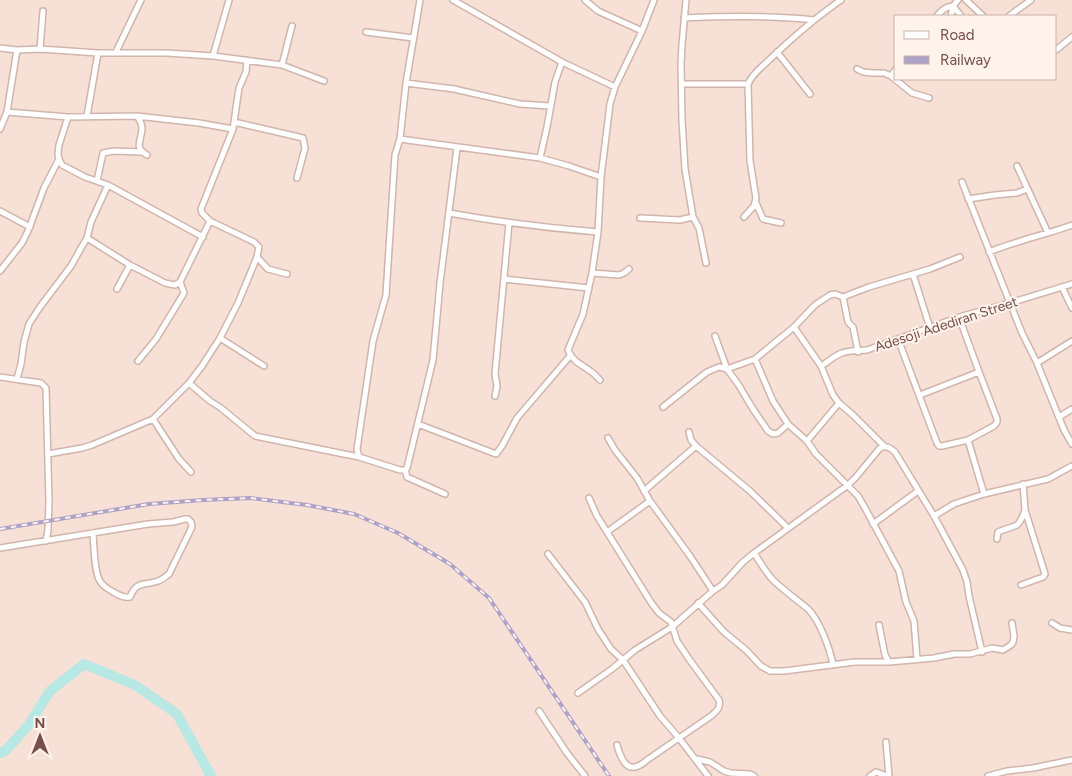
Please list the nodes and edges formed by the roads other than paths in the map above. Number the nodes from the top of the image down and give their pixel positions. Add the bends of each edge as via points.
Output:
1 (141, 0) edge
2 (229, 0) edge
3 (420, 0) edge
4 (453, 0) edge
5 (585, 0) edge
6 (654, 0) edge
7 (686, 0) edge
8 (841, 0) edge
9 (958, 0) edge
10 (966, 0) edge
11 (1031, 0) edge
12 (953, 6) junction
13 (43, 11) dead end
14 (938, 15) edge
15 (951, 15) edge
16 (960, 15) edge
17 (982, 15) edge
18 (1010, 15) edge
19 (684, 18) junction
20 (814, 20) junction
21 (292, 26) dead end
22 (642, 31) junction
23 (366, 32) dead end
24 (1072, 37) edge
25 (413, 38) junction
26 (0, 48) edge
27 (1057, 49) edge
28 (17, 50) junction
29 (40, 50) junction
30 (116, 52) junction
31 (777, 52) junction
32 (98, 53) junction
33 (213, 56) junction
34 (247, 60) junction
35 (562, 62) junction
36 (282, 65) junction
37 (857, 69) dead end
38 (894, 72) edge
39 (891, 76) junction
40 (894, 78) edge
41 (896, 80) edge
42 (324, 81) dead end
43 (406, 83) junction
44 (682, 84) junction
45 (748, 84) junction
46 (615, 87) junction
47 (810, 94) dead end
48 (929, 98) dead end
49 (550, 106) junction
50 (7, 112) junction
51 (87, 116) junction
52 (137, 116) junction
53 (68, 117) junction
54 (234, 122) junction
55 (0, 129) edge
56 (233, 129) junction
57 (400, 139) junction
58 (457, 148) junction
59 (540, 158) junction
60 (59, 159) junction
61 (1017, 166) dead end
62 (601, 177) junction
63 (297, 178) dead end
64 (98, 181) junction
65 (962, 182) dead end
66 (108, 185) junction
67 (1027, 189) junction
68 (968, 199) junction
69 (756, 202) junction
70 (0, 211) edge
71 (449, 213) junction
72 (693, 216) junction
73 (744, 217) dead end
74 (640, 218) dead end
75 (210, 221) junction
76 (509, 223) junction
77 (781, 223) dead end
78 (1072, 225) edge
79 (30, 226) junction
80 (598, 232) junction
81 (1048, 234) junction
82 (203, 237) junction
83 (87, 238) junction
84 (989, 252) junction
85 (257, 257) junction
86 (960, 257) dead end
87 (706, 263) dead end
88 (130, 264) junction
89 (629, 269) dead end
90 (0, 272) edge
91 (592, 273) junction
92 (287, 274) dead end
93 (913, 274) junction
94 (504, 279) junction
95 (180, 282) junction
96 (1072, 284) edge
97 (1062, 286) junction
98 (590, 288) junction
99 (117, 289) dead end
100 (843, 297) junction
101 (1010, 303) junction
102 (1072, 308) edge
103 (959, 318) junction
104 (794, 327) junction
105 (930, 328) junction
106 (715, 336) dead end
107 (220, 338) junction
108 (898, 339) junction
109 (1072, 341) edge
110 (858, 352) junction
111 (570, 356) junction
112 (754, 359) junction
113 (138, 361) dead end
114 (1037, 363) junction
115 (264, 366) dead end
116 (821, 366) junction
117 (727, 369) junction
118 (979, 372) junction
119 (0, 377) edge
120 (17, 380) junction
121 (600, 380) dead end
122 (189, 383) junction
123 (920, 395) junction
124 (495, 396) dead end
125 (839, 403) junction
126 (663, 407) dead end
127 (1072, 409) edge
128 (1059, 417) junction
129 (153, 419) junction
130 (418, 424) junction
131 (788, 424) junction
132 (689, 432) dead end
133 (608, 438) dead end
134 (968, 440) junction
135 (807, 441) junction
136 (1072, 444) edge
137 (696, 446) junction
138 (884, 446) junction
139 (48, 454) junction
140 (359, 457) junction
141 (1072, 466) edge
142 (405, 470) junction
143 (190, 472) dead end
144 (1023, 484) junction
145 (848, 486) junction
146 (644, 491) junction
147 (918, 491) junction
148 (444, 494) dead end
149 (984, 494) junction
150 (589, 498) dead end
151 (650, 501) junction
152 (1025, 510) junction
153 (934, 516) junction
154 (873, 524) junction
155 (788, 528) junction
156 (607, 532) junction
157 (93, 534) junction
158 (997, 539) dead end
159 (46, 541) junction
160 (0, 548) edge
161 (548, 554) dead end
162 (754, 554) junction
163 (1021, 585) dead end
164 (713, 591) junction
165 (698, 603) junction
166 (1012, 623) dead end
167 (1052, 623) dead end
168 (879, 624) dead end
169 (672, 627) junction
170 (1072, 630) edge
171 (982, 652) junction
172 (917, 659) junction
173 (623, 660) junction
174 (889, 662) junction
175 (833, 665) junction
176 (578, 693) dead end
177 (539, 711) dead end
178 (680, 738) junction
179 (886, 742) dead end
180 (617, 745) dead end
181 (696, 759) junction
182 (1072, 760) edge
183 (585, 776) edge
184 (708, 776) edge
185 (754, 776) edge
186 (870, 776) edge
187 (888, 776) edge
188 (988, 776) edge

1 - 30 street
2 - 33 street
3 - 25 street
4 - 35 street
5 - 22 street via 598,11
6 - 22 street
7 - 19 street
8 - 20 street
9 - 12 street
10 - 17 street
11 - 18 street
12 - 14 street
12 - 15 street
12 - 16 street
13 - 29 street
19 - 20 street via 782,17
19 - 44 street
20 - 31 street
21 - 36 street
22 - 46 street
23 - 25 street
24 - 27 street
25 - 43 street
26 - 28 street
28 - 29 street
28 - 50 street
29 - 32 street
30 - 32 street
30 - 33 street
31 - 45 street via 750,78
31 - 47 street
32 - 51 street
33 - 34 street
34 - 36 street
34 - 54 street
35 - 46 street
35 - 49 street
36 - 42 street
37 - 39 street
38 - 39 street
39 - 40 street
41 - 48 street via 912,93
43 - 49 street via 454,88 520,104
43 - 57 street
44 - 45 street
44 - 72 street via 685,169
45 - 69 street via 750,161
46 - 62 street
49 - 59 street
50 - 53 street
50 - 55 street
51 - 52 street
51 - 53 street
52 - 56 street
52 - 64 street via 142,128 140,149 145,154 114,150 103,153
53 - 60 street via 59,145
54 - 56 street
54 - 63 street via 303,138 305,148
56 - 75 street via 201,208
57 - 58 street
57 - 140 street via 395,155 386,295 373,341 357,449
58 - 59 street
58 - 71 street
59 - 62 street
60 - 64 street via 62,165
60 - 79 street
61 - 67 street
62 - 80 street
64 - 66 street
65 - 68 street
66 - 82 street
66 - 83 street
67 - 68 street
67 - 81 street
68 - 84 street
69 - 73 street
69 - 77 street via 763,219
70 - 79 street
71 - 76 street
71 - 130 street via 433,360
72 - 74 street via 680,220
72 - 87 street via 699,228
75 - 82 street
75 - 85 street via 258,245
76 - 80 street
76 - 94 street
78 - 81 street
79 - 90 street via 22,243
80 - 91 street
81 - 84 street
82 - 95 street
83 - 88 street
83 - 120 street via 29,324
84 - 101 street
85 - 92 street via 268,269
85 - 107 street
86 - 93 street
88 - 95 street via 165,283 175,285
88 - 99 street
89 - 91 street via 620,275
91 - 98 street
93 - 100 street
93 - 105 street
94 - 98 street
94 - 124 street
95 - 113 street via 184,293 156,339
96 - 97 street, Adesoji Adediran Street
97 - 101 street, Adesoji Adediran Street
97 - 102 street
98 - 111 street via 568,350
100 - 104 street via 830,295 814,305
100 - 110 street
101 - 103 street, Adesoji Adediran Street
101 - 114 street
103 - 105 street, Adesoji Adediran Street
103 - 118 street
104 - 112 street
104 - 116 street
105 - 108 street, Adesoji Adediran Street
106 - 117 street
107 - 115 street
107 - 122 street
108 - 110 street, Adesoji Adediran Street
108 - 123 street
109 - 114 street
110 - 116 street, Adesoji Adediran Street via 842,353
111 - 121 street
111 - 130 street via 517,418 496,454
112 - 117 street
112 - 131 street via 773,401
114 - 128 street
116 - 125 street
117 - 126 street via 719,367 707,372
117 - 131 street via 768,431 773,434
118 - 123 street
118 - 134 street via 997,422
119 - 120 street
120 - 139 street via 41,383 46,388
122 - 129 street
122 - 140 street via 255,436
123 - 134 street via 939,446
125 - 135 street
125 - 138 street
127 - 128 street
128 - 136 street
129 - 139 street via 92,445
129 - 143 street
130 - 142 street
131 - 135 street
132 - 137 street
133 - 146 street
134 - 149 street
135 - 145 street
137 - 146 street
137 - 155 street
138 - 145 street
138 - 147 street via 895,452
139 - 159 street
140 - 142 street
141 - 144 street via 1048,479
142 - 148 street via 407,476
144 - 149 street
144 - 152 street
145 - 154 street via 858,496
145 - 155 street
146 - 151 street
147 - 153 street
147 - 154 street
149 - 153 street via 954,504
150 - 156 street
151 - 156 street
151 - 164 street
152 - 158 street via 1018,525 998,532
152 - 163 street via 1045,574
153 - 171 street via 968,582 968,596
154 - 172 street via 899,571 914,620
155 - 162 street
156 - 169 street via 655,608 671,622
157 - 157 street via 185,519 191,522 192,527 168,574 162,580 138,585 127,598 111,591 98,578
157 - 159 street
159 - 160 street
161 - 173 street via 585,602 611,649
162 - 164 street
162 - 175 street via 771,578 809,610 826,639
164 - 165 street
165 - 169 street
165 - 175 street via 724,632 770,671
166 - 171 street via 1014,642 1011,645 1003,650 992,648
167 - 170 street
168 - 174 street
169 - 173 street
169 - 178 street via 688,659 720,704 711,716
171 - 172 street
172 - 174 street
173 - 176 street
173 - 178 street via 660,716
174 - 175 street
177 - 183 street
178 - 180 street via 638,768 631,769 620,757
178 - 181 street
179 - 187 street
181 - 184 street
181 - 185 street via 710,762 724,771
182 - 188 street
186 - 187 street via 876,772

